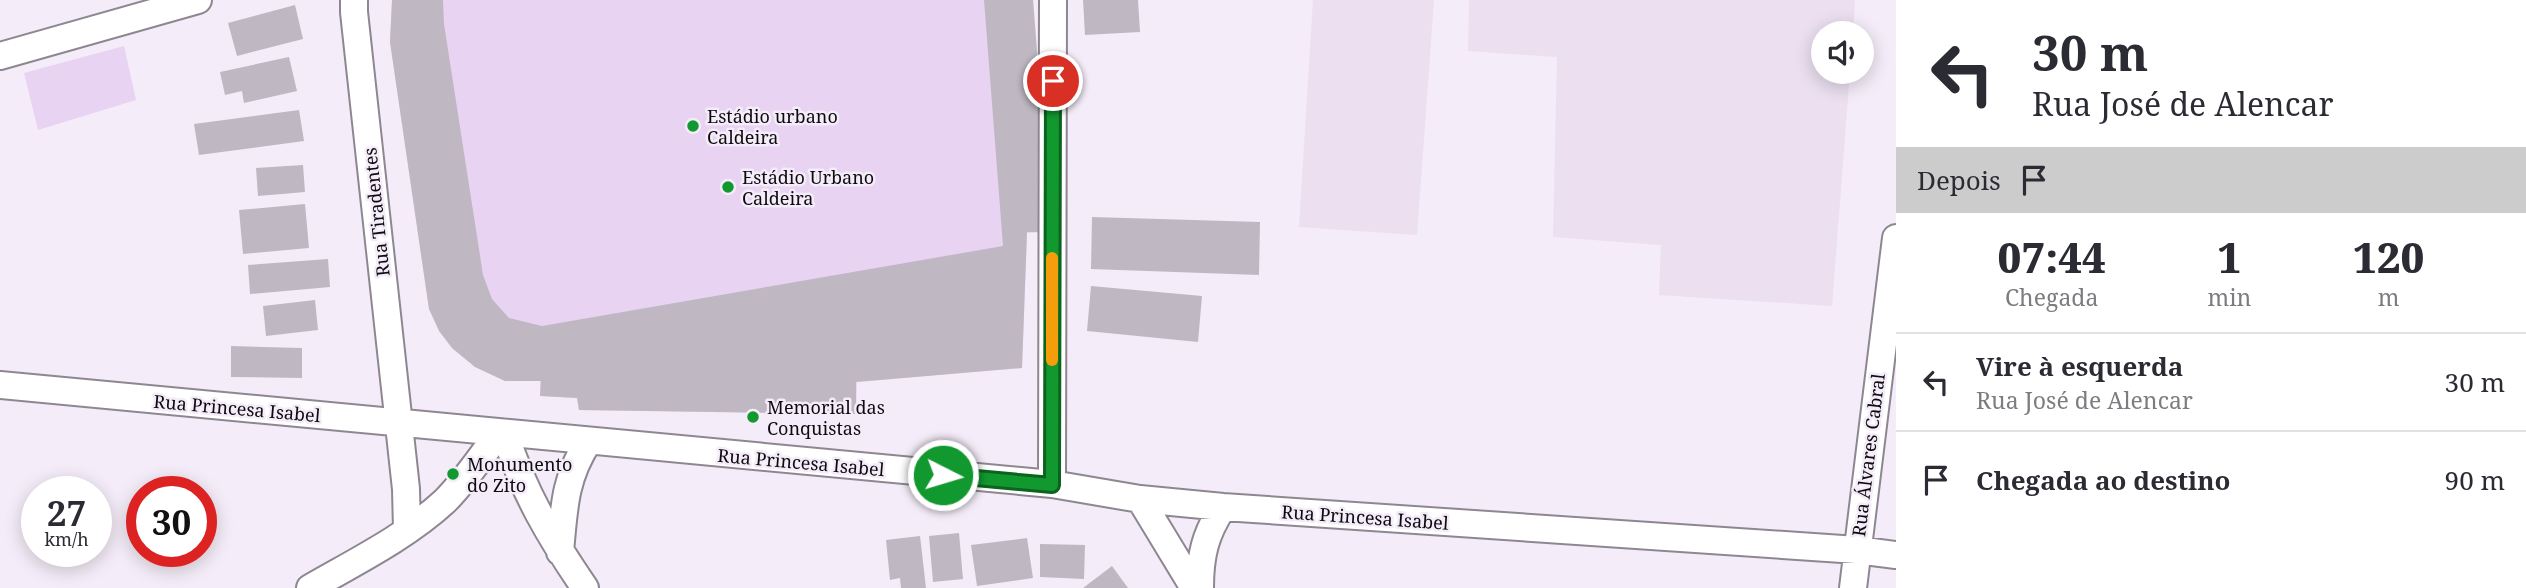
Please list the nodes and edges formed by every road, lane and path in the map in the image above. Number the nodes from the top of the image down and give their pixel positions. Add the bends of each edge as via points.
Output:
1 (198, 0) edge
2 (354, 0) edge
3 (1053, 0) edge
4 (0, 56) edge
5 (1896, 239) edge
6 (1893, 274) edge
7 (0, 385) edge
8 (399, 423) junction
9 (501, 434) junction
10 (588, 442) junction
11 (1052, 485) junction
12 (1140, 499) junction
13 (1223, 507) junction
14 (407, 530) junction
15 (1857, 550) junction
16 (561, 552) junction
17 (1896, 555) edge
18 (310, 588) edge
19 (585, 588) edge
20 (1194, 588) edge
21 (1200, 588) edge
22 (1853, 588) edge

1 - 4 street
2 - 8 street, Rua Tiradentes
3 - 11 street
5 - 6 street, Rua Álvares Cabral
6 - 15 street, Rua Álvares Cabral
7 - 8 street, Rua Princesa Isabel
8 - 9 street, Rua Princesa Isabel
8 - 14 street, Rua Tiradentes
9 - 10 street, Rua Princesa Isabel
9 - 14 street via 443,502
9 - 16 street
10 - 11 street, Rua Princesa Isabel
10 - 16 street via 570,475
11 - 12 street, Rua Princesa Isabel
12 - 13 street, Rua Princesa Isabel
12 - 20 street
13 - 15 street, Rua Princesa Isabel
13 - 21 street via 1203,546
14 - 18 street
15 - 17 street, Rua Princesa Isabel
15 - 22 street, Rua Álvares Cabral
16 - 19 street

